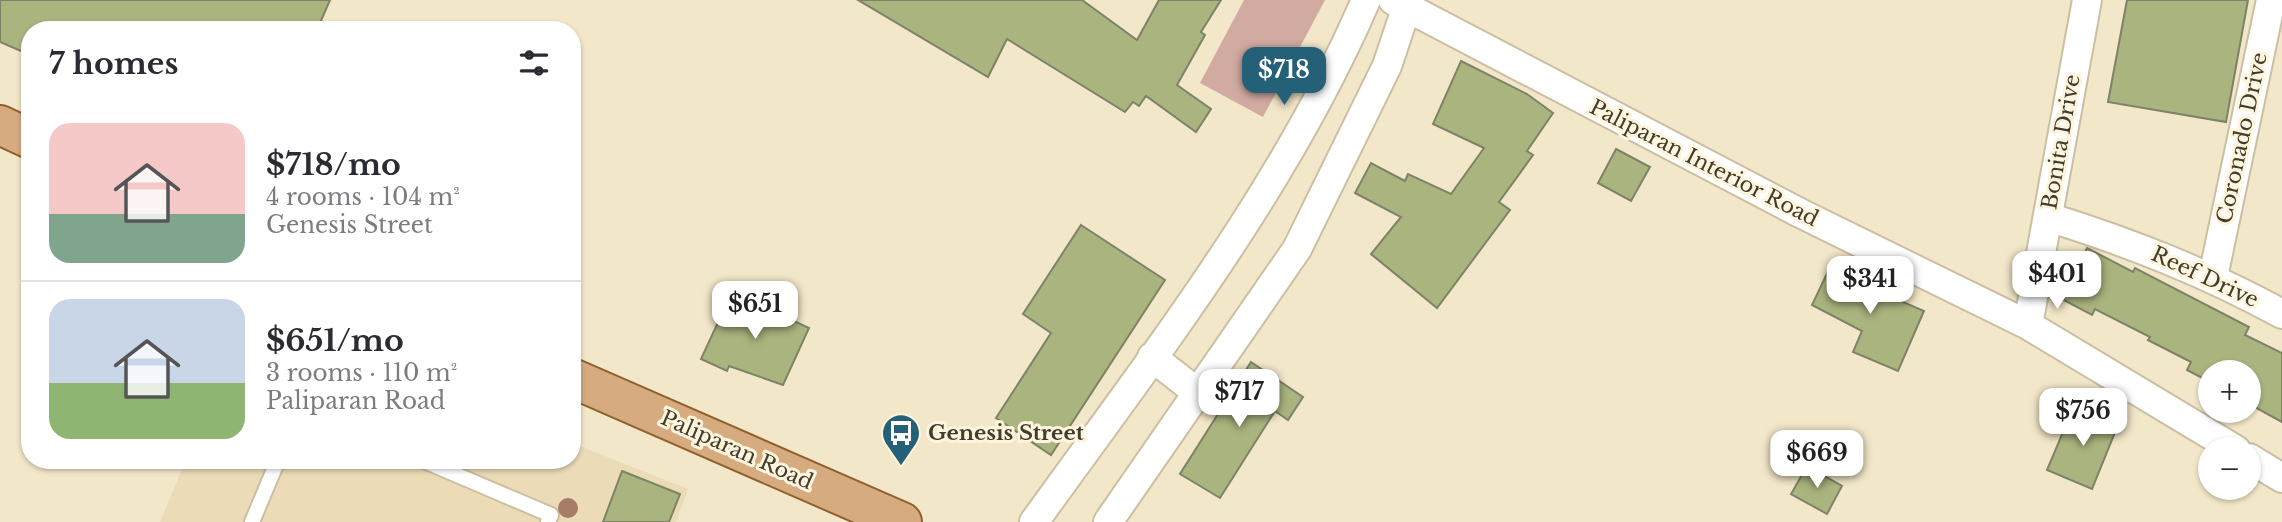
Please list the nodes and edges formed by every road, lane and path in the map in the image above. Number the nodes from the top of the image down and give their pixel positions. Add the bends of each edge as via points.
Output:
1 (1366, 0) edge
2 (2087, 0) edge
3 (2271, 0) edge
4 (1402, 3) edge
5 (0, 125) edge
6 (21, 135) edge
7 (2048, 217) junction
8 (2213, 276) junction
9 (2282, 314) edge
10 (2028, 324) junction
11 (1152, 356) junction
12 (581, 382) edge
13 (1198, 393) junction
14 (2215, 437) edge
15 (2261, 465) edge
16 (274, 469) edge
17 (443, 469) edge
18 (2282, 478) edge
19 (253, 522) edge
20 (548, 522) edge
21 (902, 522) edge
22 (1034, 522) edge
23 (1108, 522) edge

1 - 11 street via 1347,44 1241,233
2 - 7 street, Bonita Drive
3 - 8 street, Coronado Drive
4 - 10 street, Paliparan Interior Road via 1800,213
4 - 13 street via 1388,66 1297,249
5 - 6 main road
7 - 8 street, Reef Drive via 2121,239
7 - 10 street, Bonita Drive
8 - 9 street, Reef Drive
10 - 14 street, Paliparan Interior Road
11 - 13 street
11 - 22 street
12 - 21 main road, Paliparan Road
13 - 23 street
15 - 18 street
16 - 19 lane
17 - 20 lane via 551,515

